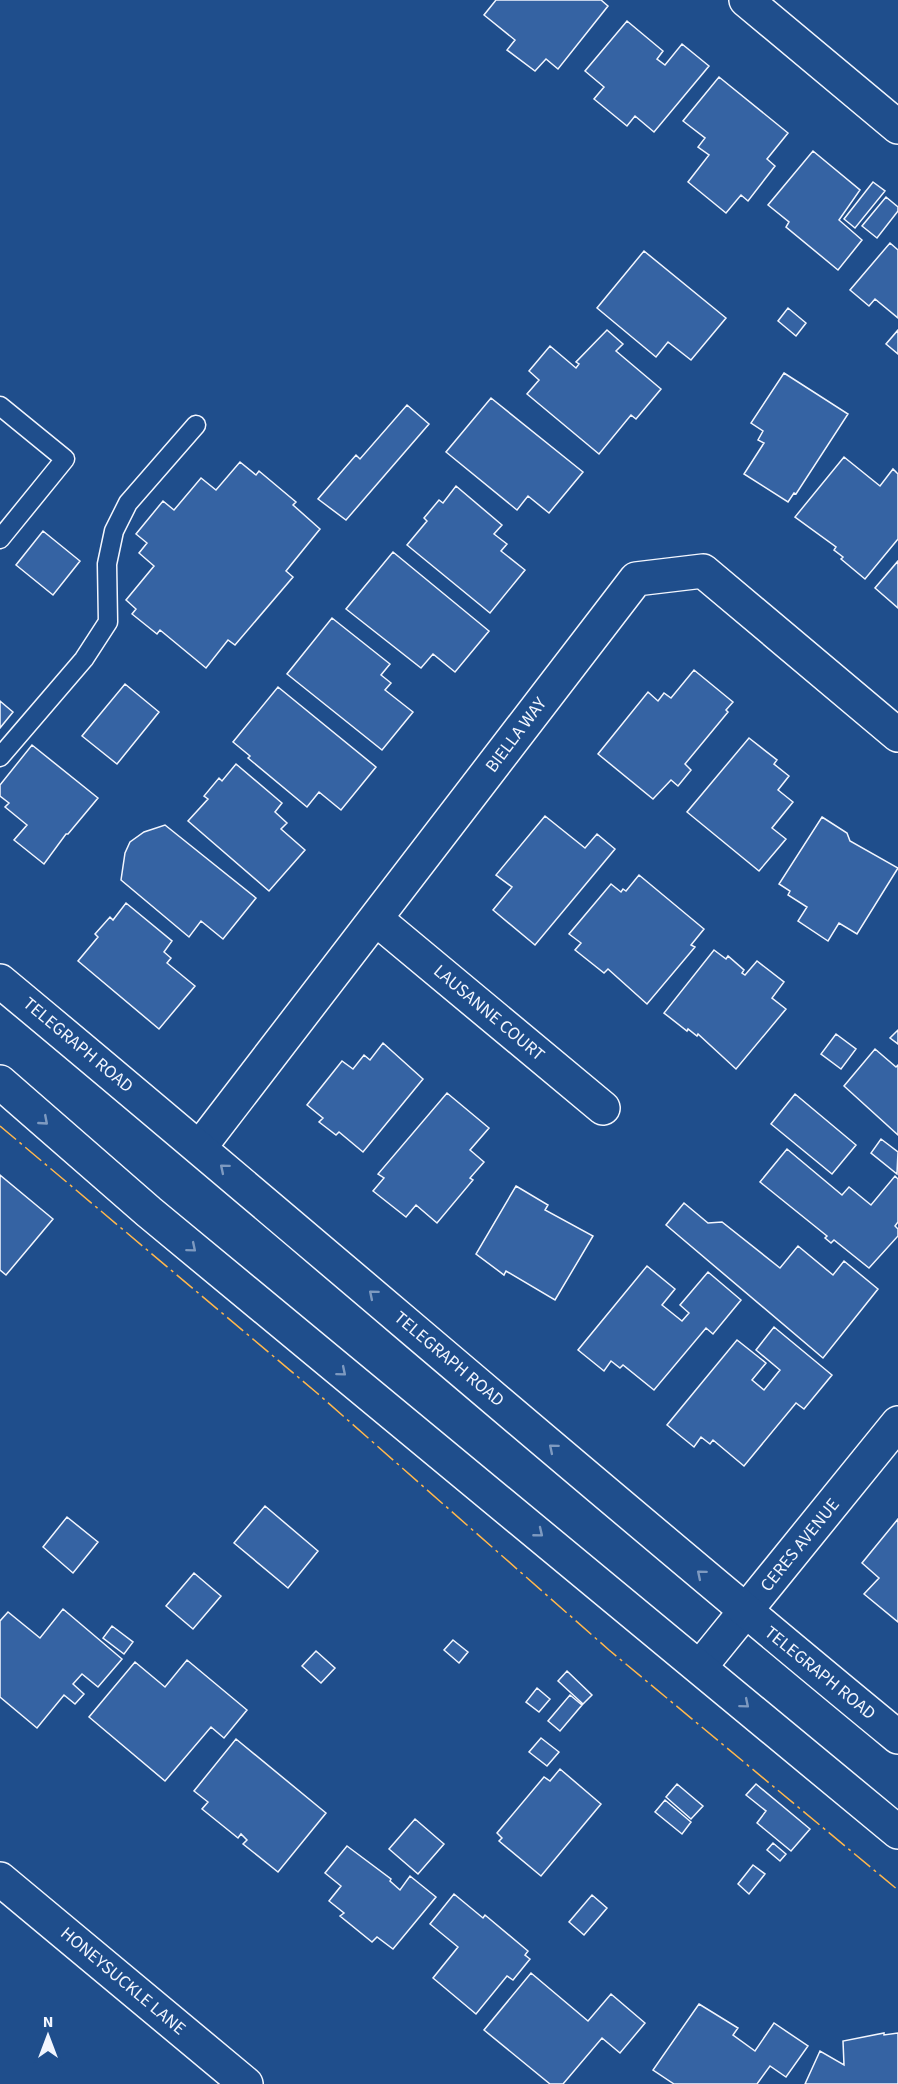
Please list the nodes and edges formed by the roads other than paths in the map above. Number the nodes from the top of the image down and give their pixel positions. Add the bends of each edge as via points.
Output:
1 (746, 0) edge
2 (898, 127) edge
3 (0, 405) edge
4 (196, 424) dead end
5 (0, 539) edge
6 (898, 735) edge
7 (0, 757) edge
8 (376, 919) junction
9 (0, 981) edge
10 (0, 1082) edge
11 (603, 1108) dead end
12 (200, 1147) junction
13 (898, 1423) edge
14 (746, 1612) junction
15 (700, 1667) junction
16 (898, 1737) edge
17 (898, 1832) edge
18 (0, 1879) edge
19 (246, 2084) edge

1 - 2 main road
3 - 5 lane via 65,459
4 - 7 lane via 128,503 114,531 108,564 108,622 84,659
6 - 8 main road, BIELLA WAY via 703,571 636,579
8 - 11 main road, LAUSANNE COURT
8 - 12 main road, BIELLA WAY
9 - 12 main road, TELEGRAPH ROAD
10 -> 15 main road via 149,1212
14 -> 12 main road, TELEGRAPH ROAD
13 - 14 main road, CERES AVENUE
14 - 15 main road, CERES AVENUE
14 - 16 main road, TELEGRAPH ROAD
15 -> 17 main road
18 - 19 main road, HONEYSUCKLE LANE

